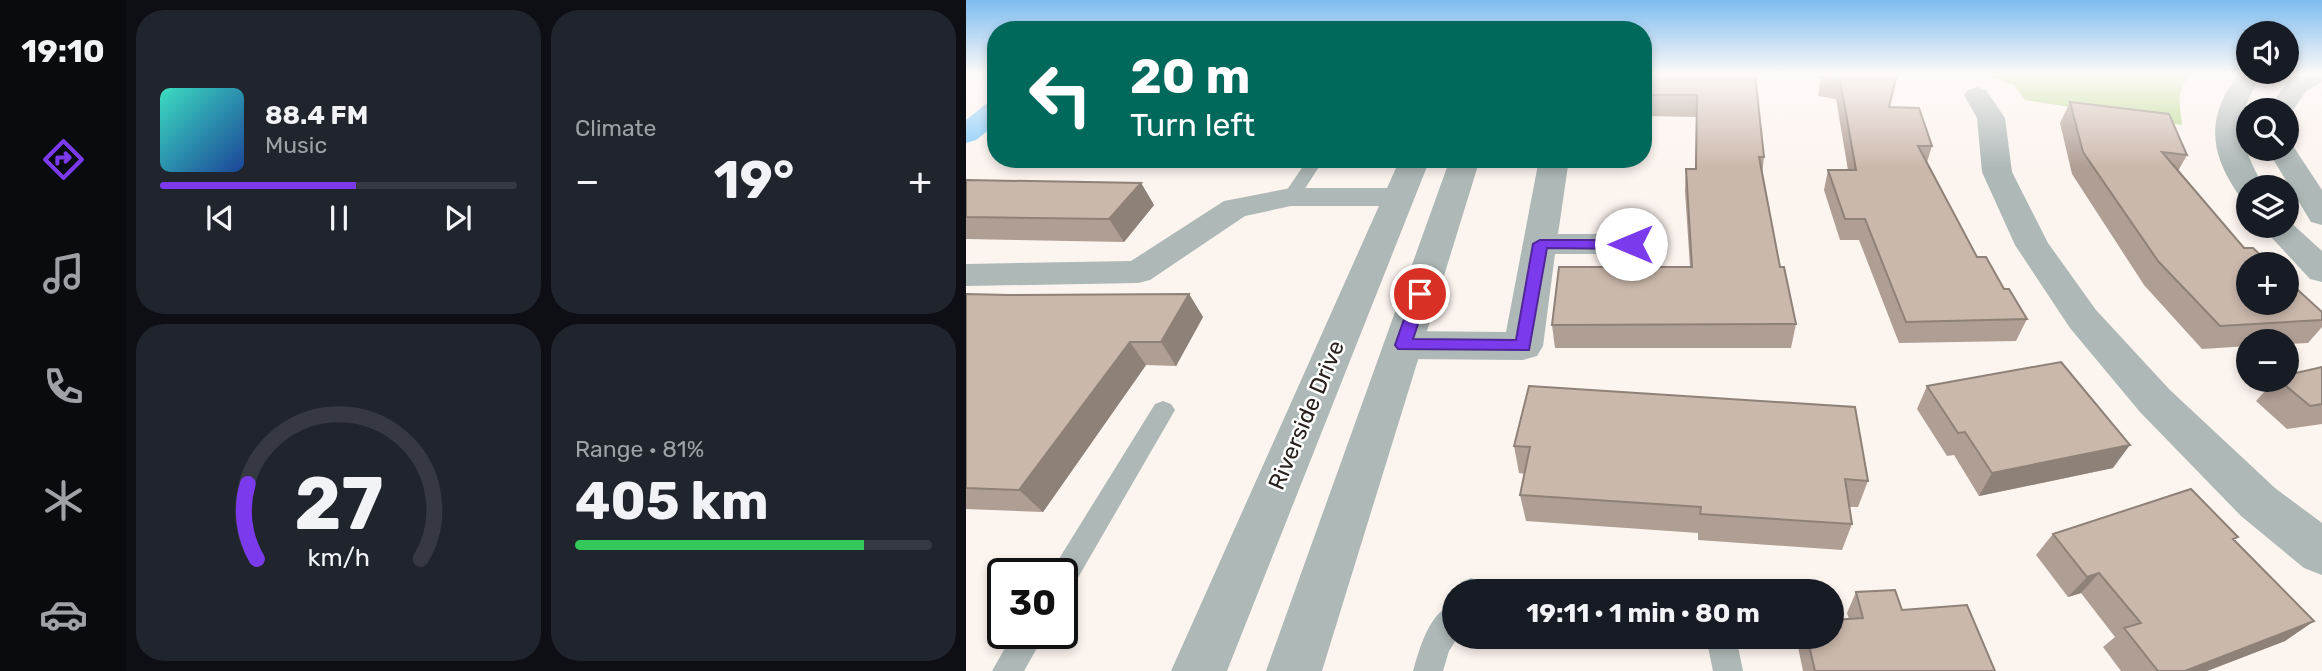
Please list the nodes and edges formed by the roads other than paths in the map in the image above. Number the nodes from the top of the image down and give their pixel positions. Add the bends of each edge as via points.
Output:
1 (1984, 105) edge
2 (2236, 124) edge
3 (2288, 161) edge
4 (1310, 168) edge
5 (1462, 168) edge
6 (1553, 168) edge
7 (2242, 175) edge
8 (1407, 178) edge
9 (1291, 197) junction
10 (2322, 215) edge
11 (2289, 238) edge
12 (1540, 244) junction
13 (1631, 244) dead end
14 (2322, 271) edge
15 (966, 275) edge
16 (1403, 345) junction
17 (1163, 410) dead end
18 (2322, 552) edge
19 (1075, 558) edge
20 (1442, 635) edge
21 (1021, 649) edge
22 (1723, 649) edge
23 (1007, 671) edge
24 (1199, 671) edge
25 (1294, 671) edge
26 (1428, 671) edge
27 (1728, 671) edge

1 - 18 street via 1991,117 1997,172 2032,245 2083,319 2155,401 2258,502
2 - 7 street via 2231,155
3 - 10 street
4 - 9 lane
5 - 16 street
6 - 12 street
8 - 9 street
8 - 24 street, Riverside Drive
9 - 15 street via 1235,208 1138,272
11 - 14 street
12 - 13 street
12 - 16 street via 1523,346
16 - 25 street
17 - 19 lane
20 - 26 lane
21 - 23 lane
22 - 27 lane

